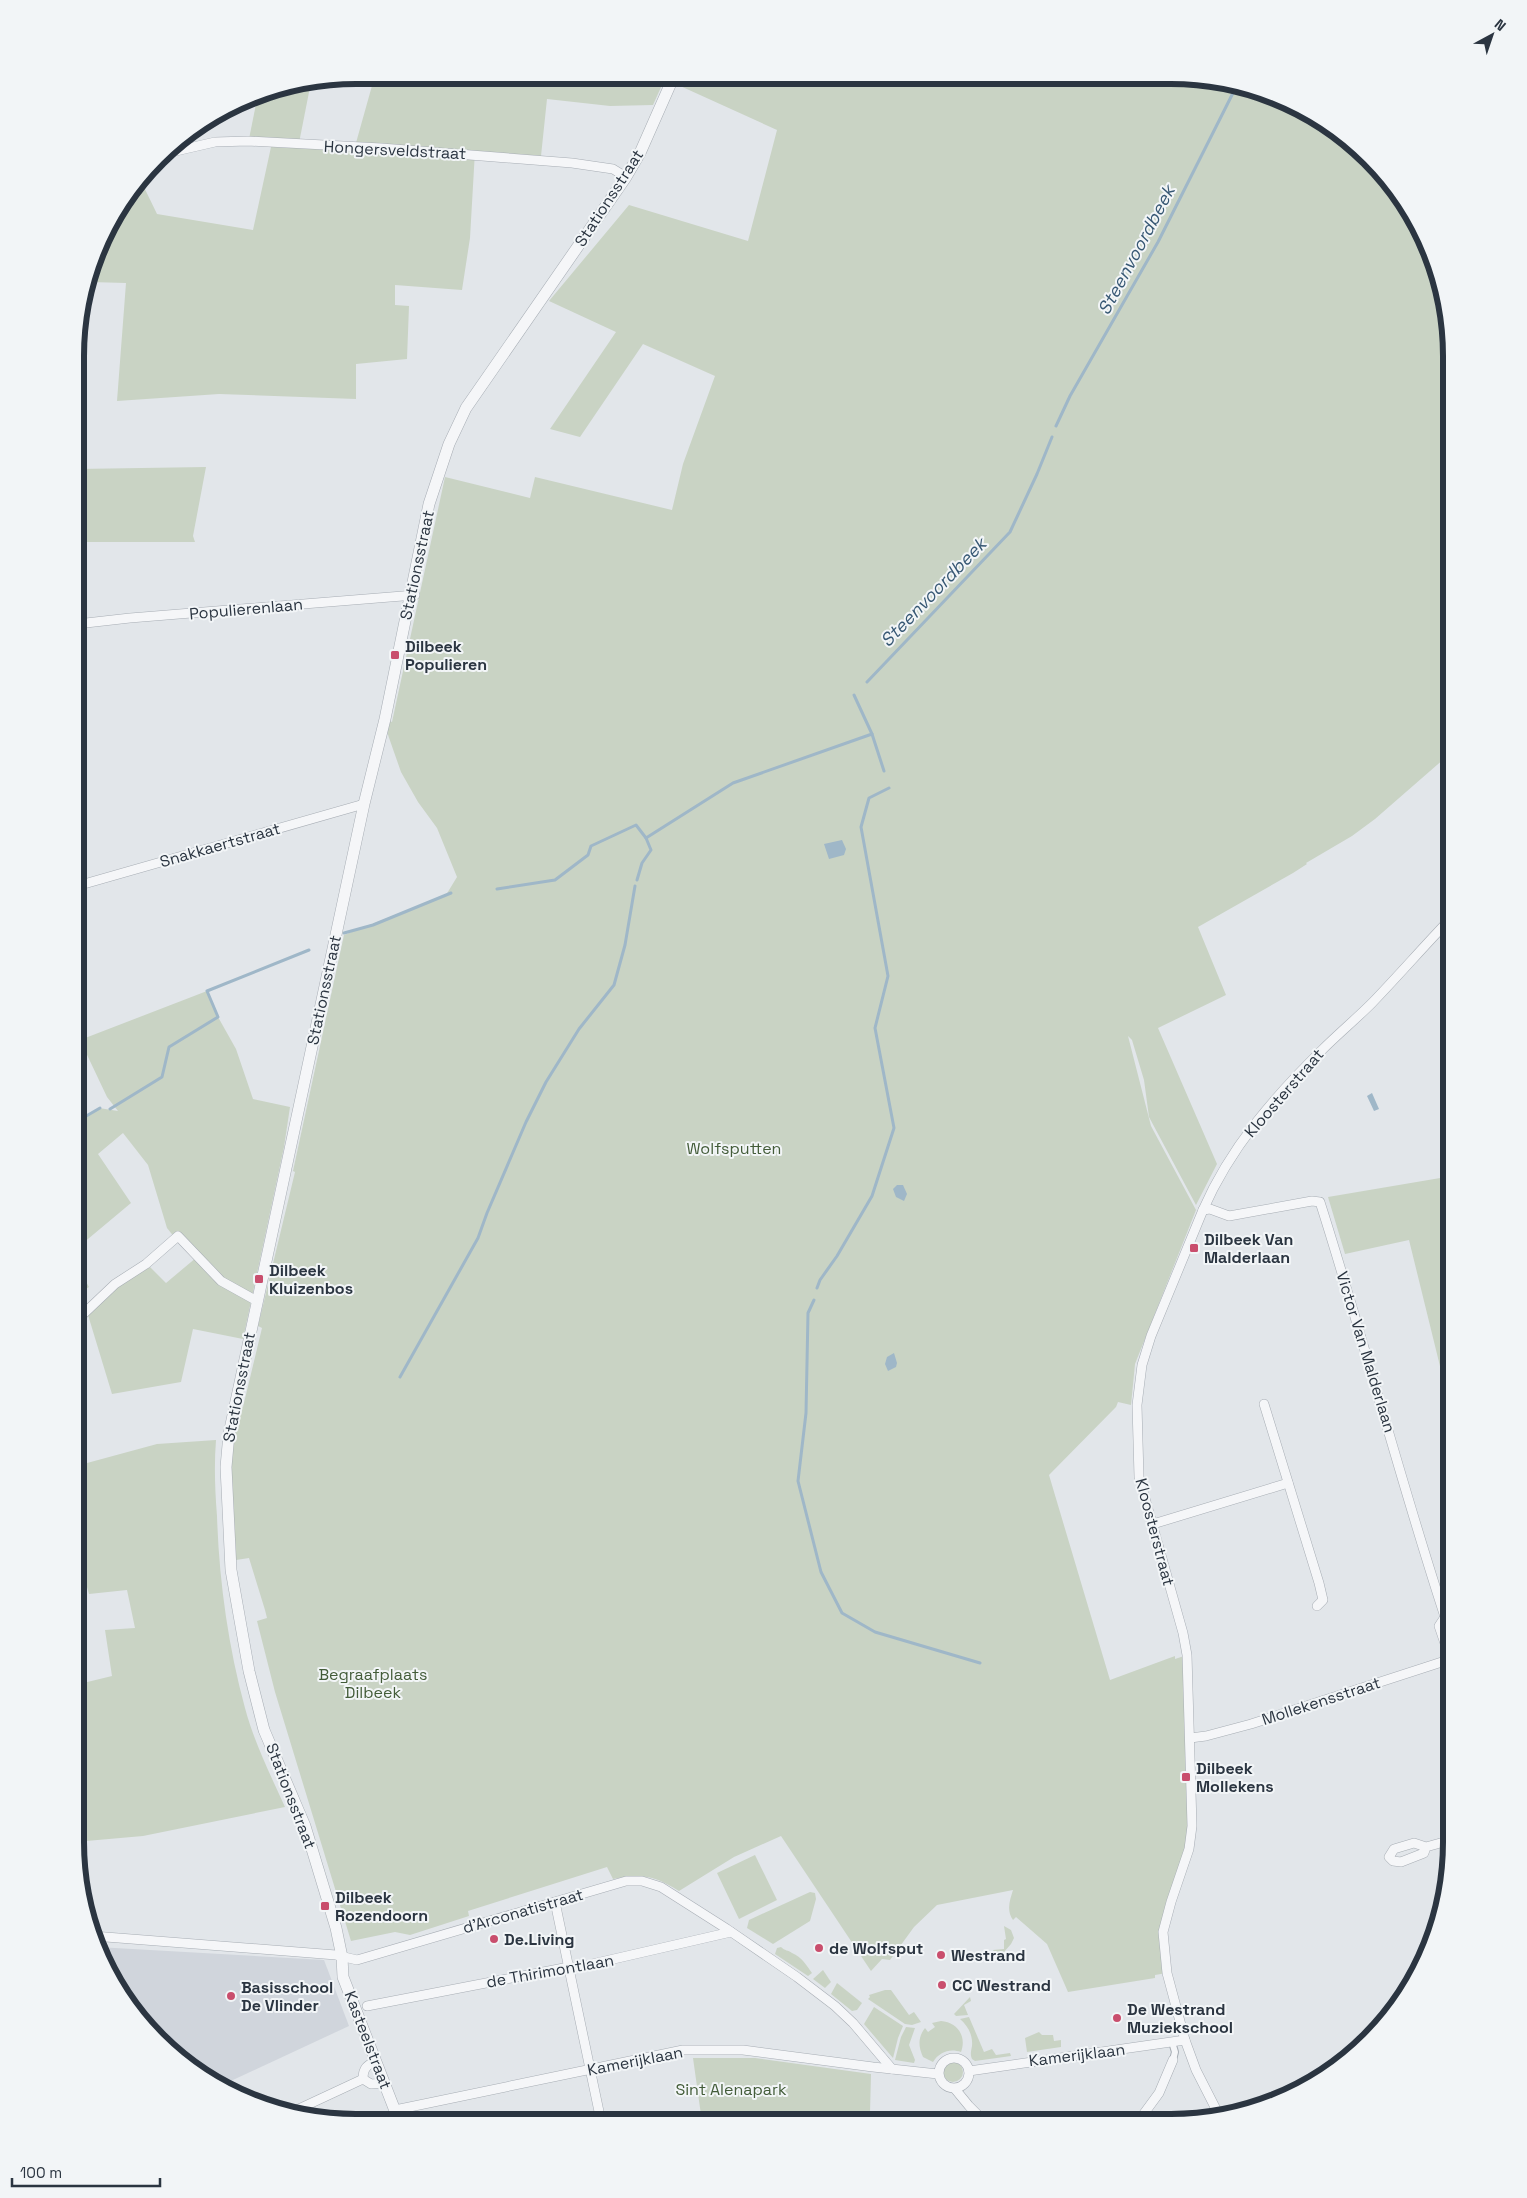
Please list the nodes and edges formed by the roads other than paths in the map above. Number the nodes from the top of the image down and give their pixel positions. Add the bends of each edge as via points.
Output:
1 (670, 84) edge
2 (176, 151) edge
3 (626, 177) junction
4 (413, 595) junction
5 (84, 623) edge
6 (364, 804) junction
7 (84, 884) edge
8 (1443, 927) edge
9 (1203, 1210) junction
10 (257, 1301) junction
11 (84, 1313) edge
12 (1264, 1404) dead end
13 (1288, 1483) junction
14 (1153, 1524) junction
15 (1443, 1605) edge
16 (1317, 1606) dead end
17 (1443, 1623) edge
18 (1443, 1637) edge
19 (1443, 1663) edge
20 (1190, 1738) junction
21 (1443, 1842) edge
22 (1426, 1847) dead end
23 (555, 1902) junction
24 (732, 1932) junction
25 (100, 1937) edge
26 (342, 1957) junction
27 (569, 1967) junction
28 (367, 2006) dead end
29 (1185, 2040) junction
30 (1172, 2042) junction
31 (1173, 2060) joint
32 (376, 2061) junction
33 (892, 2069) junction
34 (590, 2070) junction
35 (969, 2070) junction
36 (938, 2074) junction
37 (363, 2079) junction
38 (385, 2083) junction
39 (955, 2088) junction
40 (300, 2108) edge
41 (1217, 2110) edge
42 (397, 2114) edge
43 (401, 2114) edge
44 (599, 2114) edge
45 (976, 2114) edge
46 (1144, 2114) edge

1 - 3 street, Stationsstraat
2 - 3 street, Hongersveldstraat via 215,142 248,141 381,148 563,162 608,168
3 - 4 street, Stationsstraat via 466,408 441,464 429,504
4 - 5 street, Populierenlaan
4 - 6 street, Stationsstraat
6 - 7 street, Snakkaertstraat
6 - 10 street, Stationsstraat
8 - 9 street, Kloosterstraat via 1274,1099 1236,1148
9 - 14 street, Kloosterstraat via 1151,1336 1142,1366 1137,1405 1138,1469
9 - 15 street, Victor Van Malderlaan via 1230,1216 1320,1202 1420,1539
10 - 11 street via 221,1281 178,1236 146,1264 115,1284
10 - 26 street, Stationsstraat via 227,1452 231,1570 256,1704 305,1826
12 - 13 street
13 - 14 street
13 - 16 street via 1320,1583 1323,1600
14 - 20 street, Kloosterstraat via 1187,1655
17 - 18 street, Victor Van Malderlaan via 1439,1626
19 - 20 street, Mollekensstraat via 1251,1724
20 - 29 street, Kloosterstraat via 1192,1826 1189,1850 1163,1932 1166,1973
21 - 22 street
23 - 24 street, d'Arconatistraat via 626,1881 642,1881 668,1892
23 - 26 street, d'Arconatistraat via 357,1960
23 - 27 street
24 - 27 street, de Thirimontlaan
24 - 33 street, d'Arconatistraat via 835,2006
25 - 26 street, d'Arconatistraat
26 - 32 street, Kasteelstraat via 343,1977
27 - 28 street, de Thirimontlaan
27 - 34 street
29 - 30 street, Kamerijklaan
29 - 41 street, Kloosterstraat
30 - 31 street
30 - 35 street, Kamerijklaan
31 - 46 street via 1160,2093
32 - 37 street via 367,2065
32 - 38 street, Kasteelstraat
33 - 34 street, Kamerijklaan via 743,2050 684,2050
33 - 36 street, Kamerijklaan
34 - 43 street, Kamerijklaan
34 - 44 street
35 - 36 street via 964,2062 954,2057 944,2062
35 - 39 street via 966,2082
36 - 39 street via 943,2085
37 - 38 street via 370,2084
37 - 40 street
38 - 42 street, Kasteelstraat
39 - 45 street

